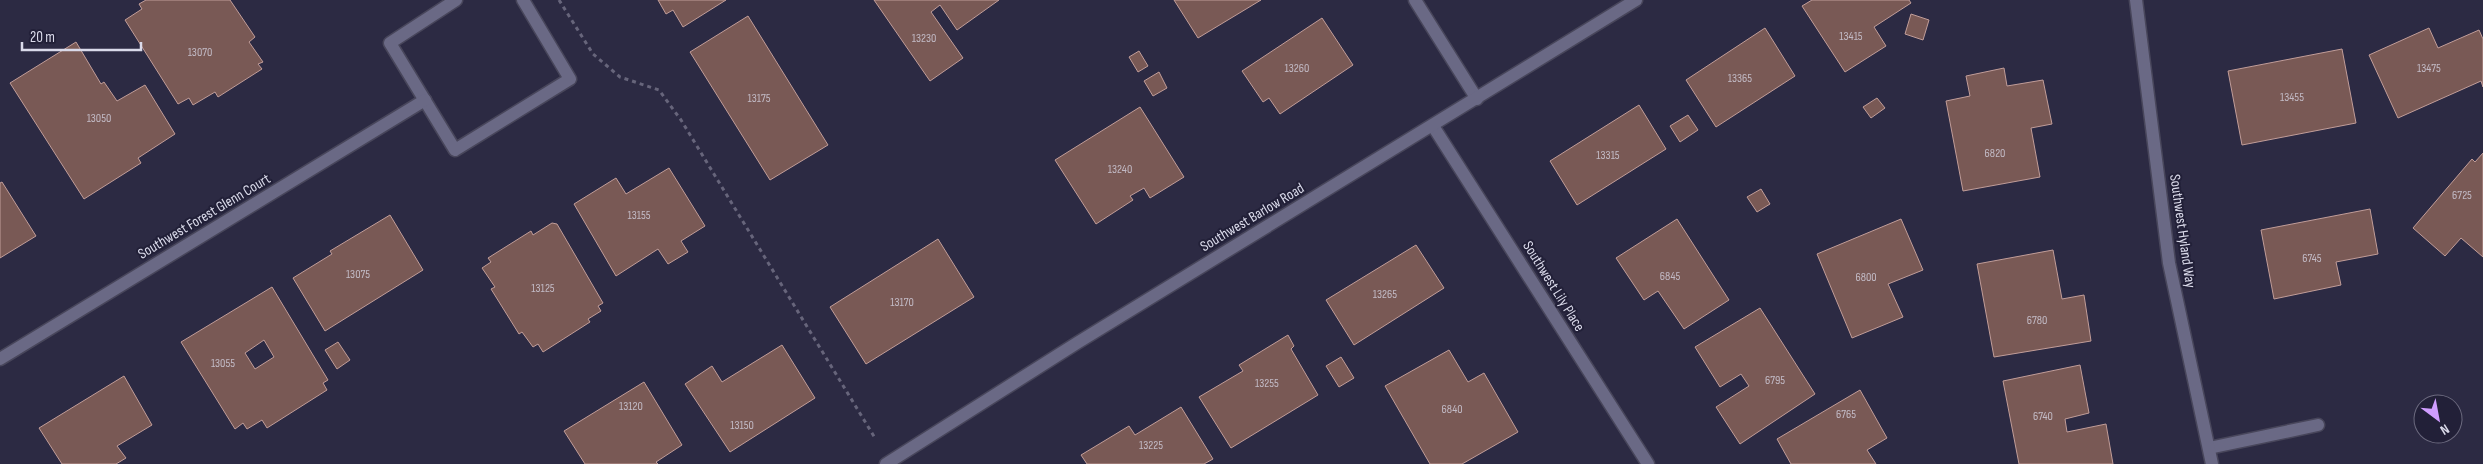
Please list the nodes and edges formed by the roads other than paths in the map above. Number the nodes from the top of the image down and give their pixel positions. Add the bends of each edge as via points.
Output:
1 (456, 0) edge
2 (522, 0) edge
3 (1415, 0) edge
4 (1636, 0) edge
5 (2136, 0) edge
6 (1477, 99) junction
7 (425, 100) junction
8 (1433, 126) junction
9 (0, 359) edge
10 (2318, 425) dead end
11 (2209, 448) junction
12 (888, 463) edge
13 (1648, 464) edge
14 (2212, 464) edge

1 - 7 street via 390,43
2 - 7 street via 570,79 455,150
3 - 6 street
4 - 6 street, Southwest Barlow Road
5 - 11 street, Southwest Hyland Way via 2169,263
6 - 8 street, Southwest Barlow Road
7 - 9 street, Southwest Forest Glenn Court
8 - 12 street, Southwest Barlow Road via 1077,343
8 - 13 street, Southwest Lily Place
10 - 11 street
11 - 14 street, Southwest Hyland Way

